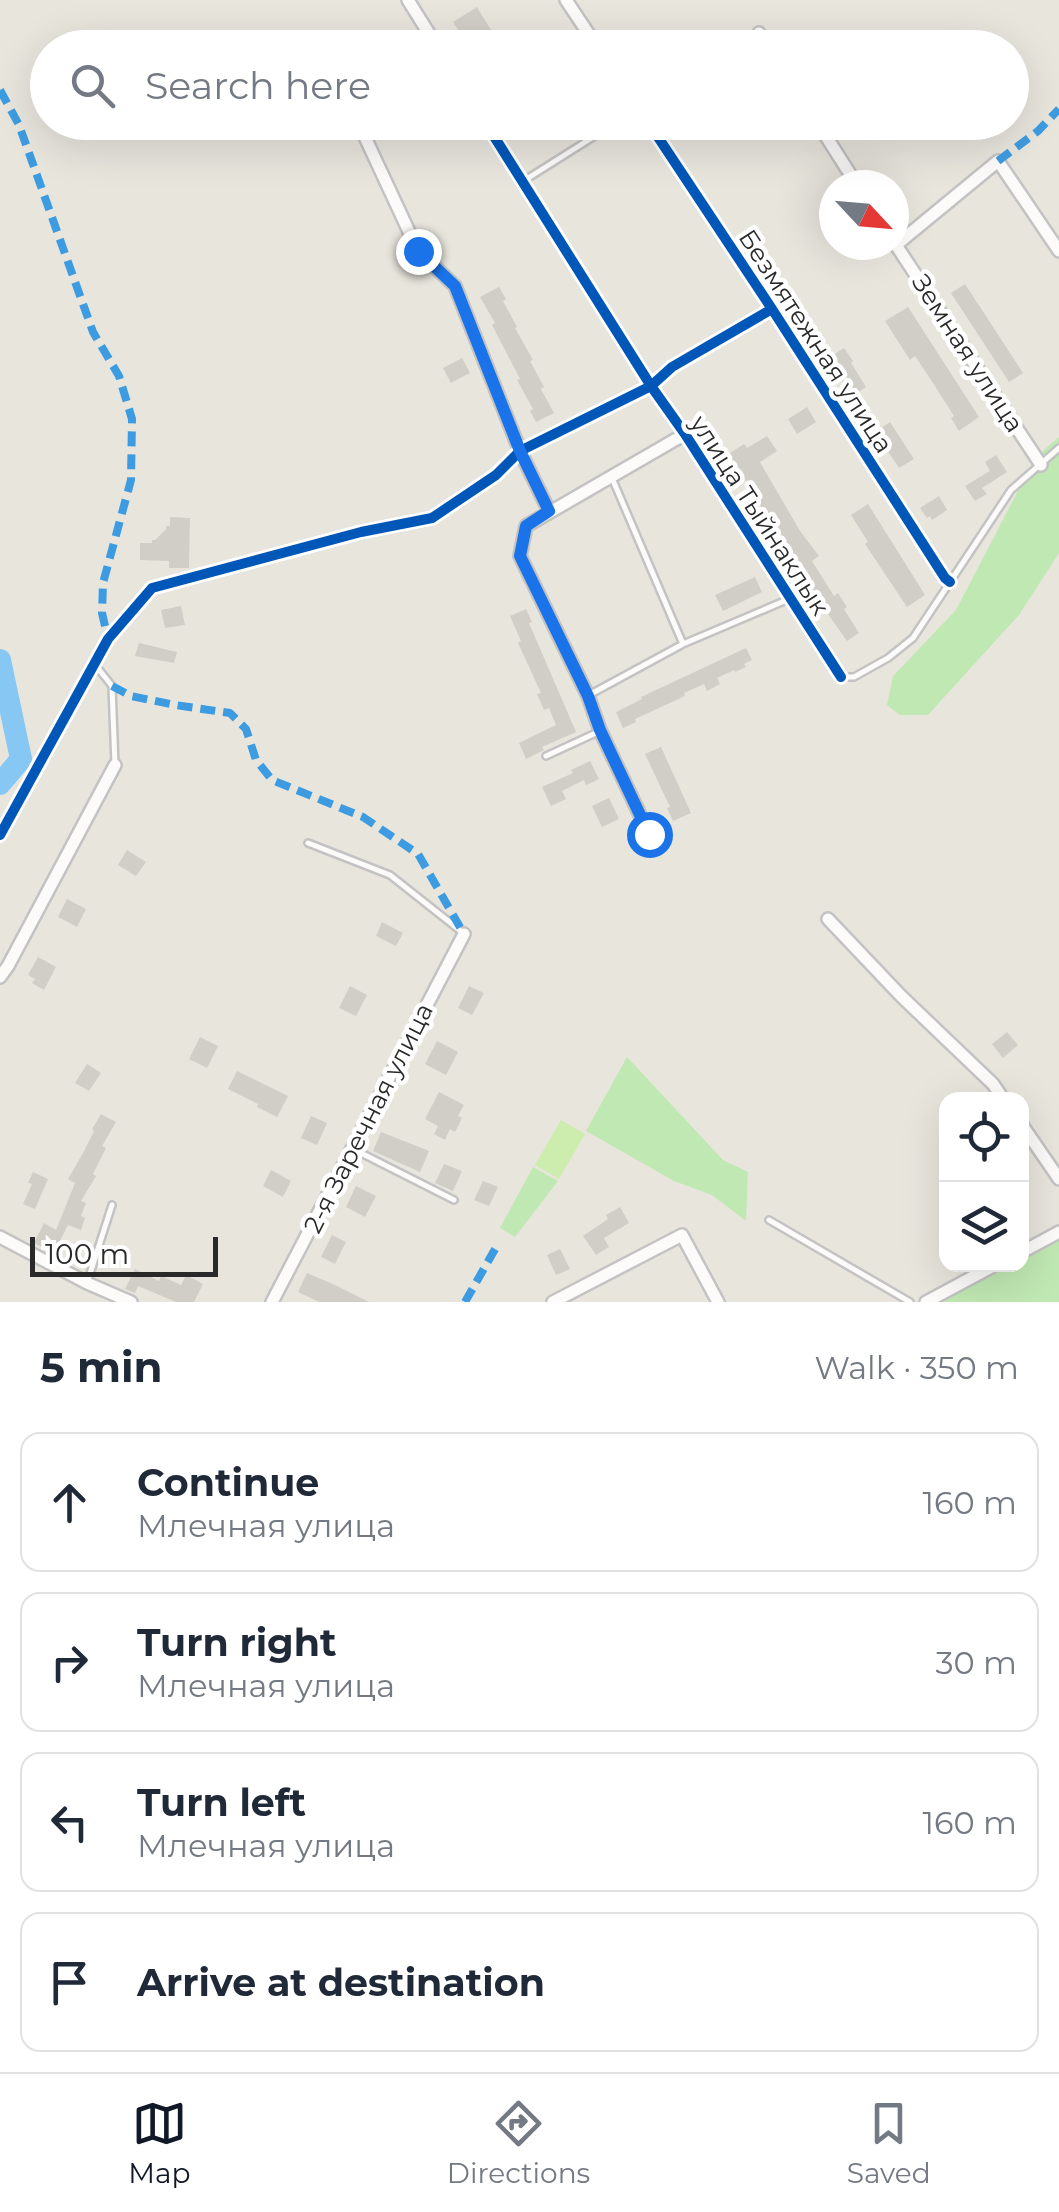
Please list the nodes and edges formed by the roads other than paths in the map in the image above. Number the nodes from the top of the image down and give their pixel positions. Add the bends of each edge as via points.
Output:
1 (408, 0) edge
2 (566, 0) edge
3 (427, 30) edge
4 (586, 30) edge
5 (366, 140) edge
6 (497, 140) edge
7 (589, 140) edge
8 (660, 140) edge
9 (828, 140) edge
10 (847, 170) edge
11 (523, 182) junction
12 (909, 233) edge
13 (1059, 251) edge
14 (906, 260) edge
15 (772, 310) junction
16 (651, 386) junction
17 (685, 434) junction
18 (1059, 448) edge
19 (520, 451) junction
20 (1041, 465) junction
21 (610, 475) junction
22 (549, 511) junction
23 (950, 582) junction
24 (789, 599) junction
25 (683, 644) junction
26 (95, 664) junction
27 (840, 677) joint
28 (588, 696) junction
29 (600, 730) junction
30 (546, 756) dead end
31 (115, 765) joint
32 (649, 834) dead end
33 (0, 835) edge
34 (308, 843) dead end
35 (828, 918) dead end
36 (464, 934) joint
37 (0, 977) edge
38 (998, 1092) edge
39 (1029, 1135) edge
40 (353, 1149) junction
41 (1059, 1179) edge
42 (454, 1200) dead end
43 (112, 1205) dead end
44 (770, 1220) dead end
45 (1059, 1232) edge
46 (0, 1237) edge
47 (1029, 1248) edge
48 (982, 1272) edge
49 (88, 1283) junction
50 (275, 1301) edge
51 (132, 1302) edge
52 (553, 1302) edge
53 (718, 1302) edge
54 (910, 1302) edge
55 (926, 1302) edge

1 - 3 street
2 - 4 street
5 - 19 street via 418,251 455,286
6 - 11 street, улица Тыйнаклык
7 - 11 lane
8 - 15 street, Безмятежная улица
9 - 10 street
11 - 16 street, улица Тыйнаклык
12 - 13 street via 998,162
14 - 20 street, Земная улица
15 - 16 street
15 - 23 street, Безмятежная улица
16 - 17 street, улица Тыйнаклык
16 - 19 street
17 - 21 street
17 - 24 street, улица Тыйнаклык
18 - 20 lane
19 - 22 street
19 - 26 street via 432,518 152,588
20 - 23 lane via 1011,490
21 - 22 street
21 - 25 lane
22 - 28 street via 526,526 520,556
23 - 27 lane via 912,638 871,668
24 - 25 lane
24 - 27 street, улица Тыйнаклык
25 - 28 lane
26 - 31 lane via 112,686
26 - 33 street
28 - 29 street
29 - 30 lane
29 - 32 street
31 - 37 street
34 - 36 lane via 390,875
35 - 38 street
36 - 40 street, 2-я Заречная улица
39 - 41 street
40 - 42 lane
40 - 50 street, 2-я Заречная улица
43 - 49 lane
44 - 54 lane
45 - 47 street
46 - 49 street
48 - 55 street
49 - 51 street
52 - 53 street via 682,1235

